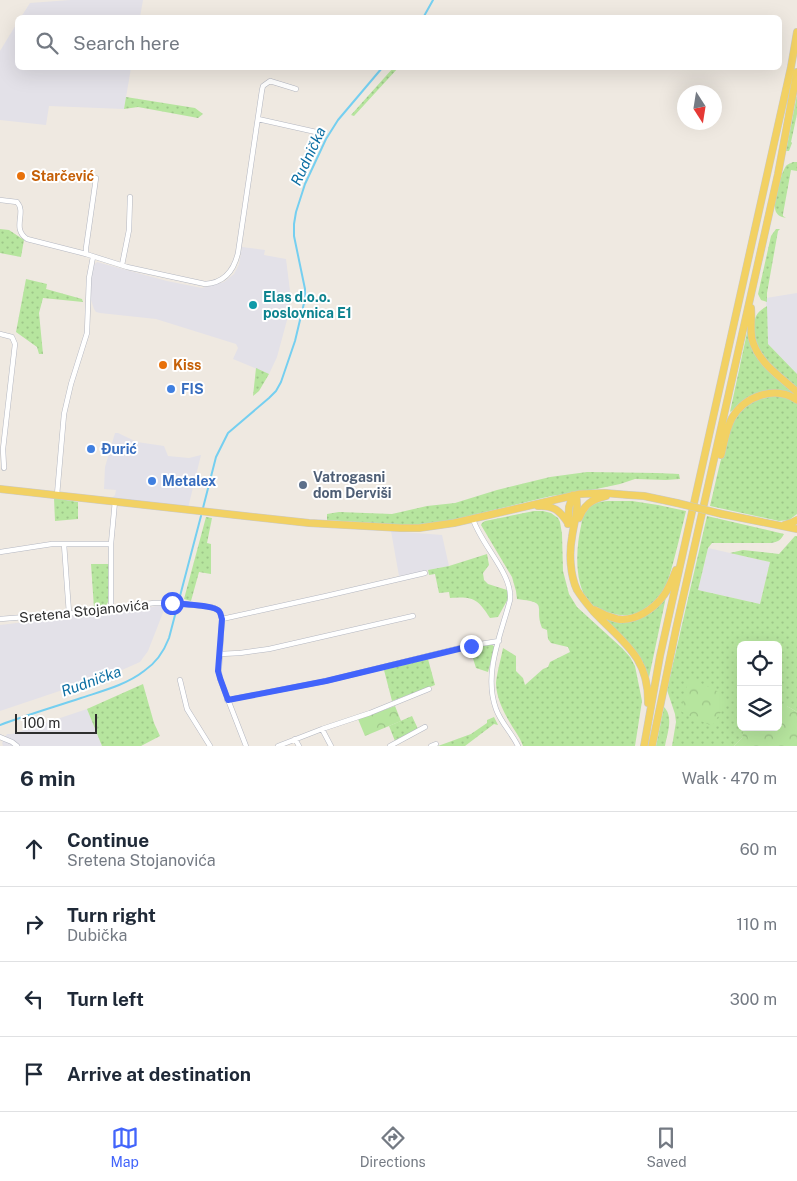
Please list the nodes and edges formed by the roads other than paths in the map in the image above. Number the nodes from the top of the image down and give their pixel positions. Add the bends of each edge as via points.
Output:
1 (797, 32) edge
2 (797, 72) edge
3 (296, 89) dead end
4 (258, 119) junction
5 (316, 132) dead end
6 (96, 178) dead end
7 (130, 197) dead end
8 (0, 200) edge
9 (86, 254) junction
10 (93, 257) junction
11 (122, 265) junction
12 (750, 300) junction
13 (0, 334) edge
14 (797, 392) edge
15 (797, 400) edge
16 (4, 468) dead end
17 (0, 489) edge
18 (620, 494) junction
19 (57, 495) junction
20 (575, 495) junction
21 (707, 495) junction
22 (115, 501) junction
23 (515, 509) junction
24 (473, 519) junction
25 (797, 520) edge
26 (568, 523) junction
27 (778, 526) junction
28 (688, 529) junction
29 (797, 529) edge
30 (572, 536) junction
31 (64, 544) junction
32 (111, 544) junction
33 (0, 552) edge
34 (425, 573) dead end
35 (111, 608) junction
36 (591, 608) junction
37 (69, 613) junction
38 (413, 616) dead end
39 (0, 619) edge
40 (222, 619) junction
41 (498, 641) junction
42 (220, 654) junction
43 (180, 680) dead end
44 (430, 689) dead end
45 (228, 700) junction
46 (425, 726) dead end
47 (322, 728) junction
48 (0, 738) edge
49 (295, 739) junction
50 (17, 746) edge
51 (210, 746) edge
52 (246, 746) edge
53 (278, 746) edge
54 (299, 746) edge
55 (331, 746) edge
56 (390, 746) edge
57 (518, 746) edge
58 (643, 746) edge
59 (652, 746) edge

1 - 28 main road
2 - 12 main road
3 - 4 street via 267,82 262,90
4 - 5 street
4 - 11 street via 238,253 228,274 215,283 205,284
6 - 9 street
7 - 11 street via 129,230
8 - 9 street via 19,204 20,230 25,238
9 - 10 street
10 - 11 street
10 - 19 street via 87,333 64,414
12 - 14 main road via 752,338 756,349 762,360
12 - 21 main road
13 - 16 street via 12,338 15,344 3,450
15 - 21 main road via 777,393 756,396 746,402 727,430 712,488
17 - 19 main road
18 - 20 main road
18 - 27 main road, bridge via 644,496
18 - 30 main road via 601,497 582,509
19 - 22 main road
20 - 23 main road
20 - 26 main road via 569,507
20 - 30 main road via 578,501
21 - 59 main road
22 - 24 main road via 309,523 401,528
22 - 32 street
23 - 24 main road
23 - 26 main road via 555,508
24 - 41 street via 509,586 510,600
25 - 27 main road
26 - 30 main road
27 - 29 main road
28 - 36 main road via 667,591 650,609 624,619
28 - 58 main road
30 - 36 main road via 573,577
31 - 32 street
31 - 33 street
31 - 37 street
32 - 35 street
34 - 40 street
35 - 37 street, Sretena Stojanovića
35 - 40 street, Sretena Stojanovića via 183,604 215,608
36 - 58 main road via 630,649 641,666 648,700
37 - 39 street, Sretena Stojanovića
38 - 42 street via 270,648
40 - 42 street
41 - 45 street
41 - 57 street via 492,692 500,718
42 - 45 street via 218,671
43 - 51 street via 187,709
44 - 47 street
45 - 52 street
46 - 56 street
47 - 49 street
47 - 55 street
48 - 50 street
49 - 53 street
49 - 54 street

